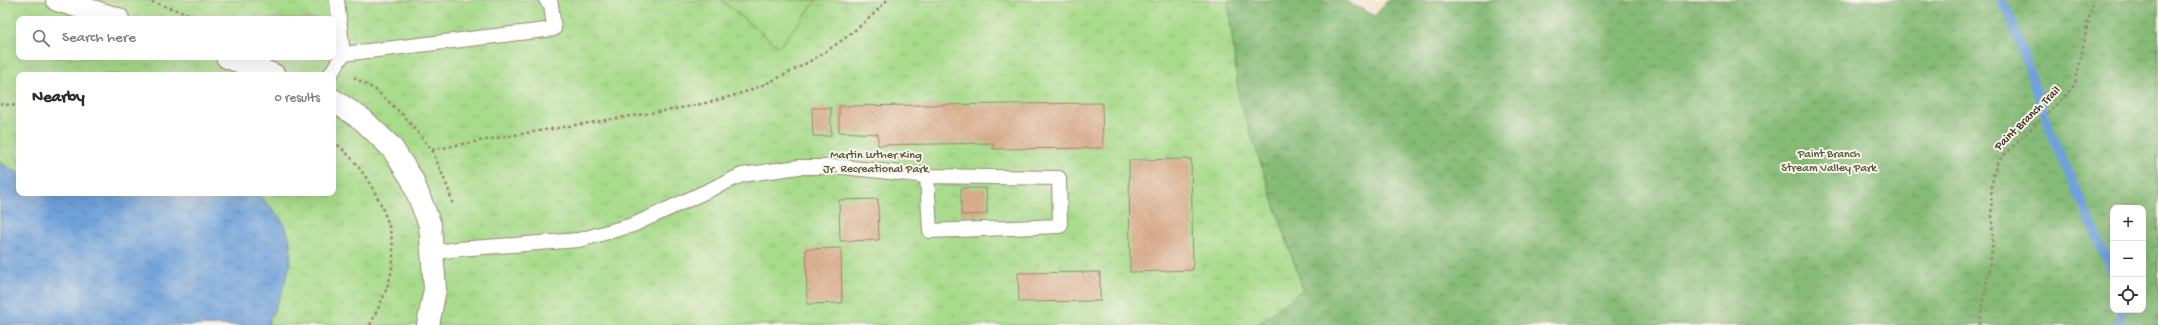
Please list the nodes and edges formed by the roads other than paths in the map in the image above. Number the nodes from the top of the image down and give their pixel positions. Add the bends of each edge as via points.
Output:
1 (57, 0) edge
2 (337, 0) edge
3 (546, 0) edge
4 (108, 16) edge
5 (343, 54) junction
6 (235, 60) edge
7 (266, 72) edge
8 (332, 72) edge
9 (336, 102) edge
10 (927, 176) junction
11 (432, 253) junction
12 (428, 325) edge

1 - 4 street
2 - 5 lane
3 - 5 lane via 551,4 554,29
5 - 8 lane
6 - 7 street
9 - 11 street via 363,120 392,148 412,179 430,225
10 - 10 lane via 930,231 1060,226 1059,178
10 - 11 lane via 843,167 799,167 742,175 633,225 579,240
11 - 12 street via 435,289

